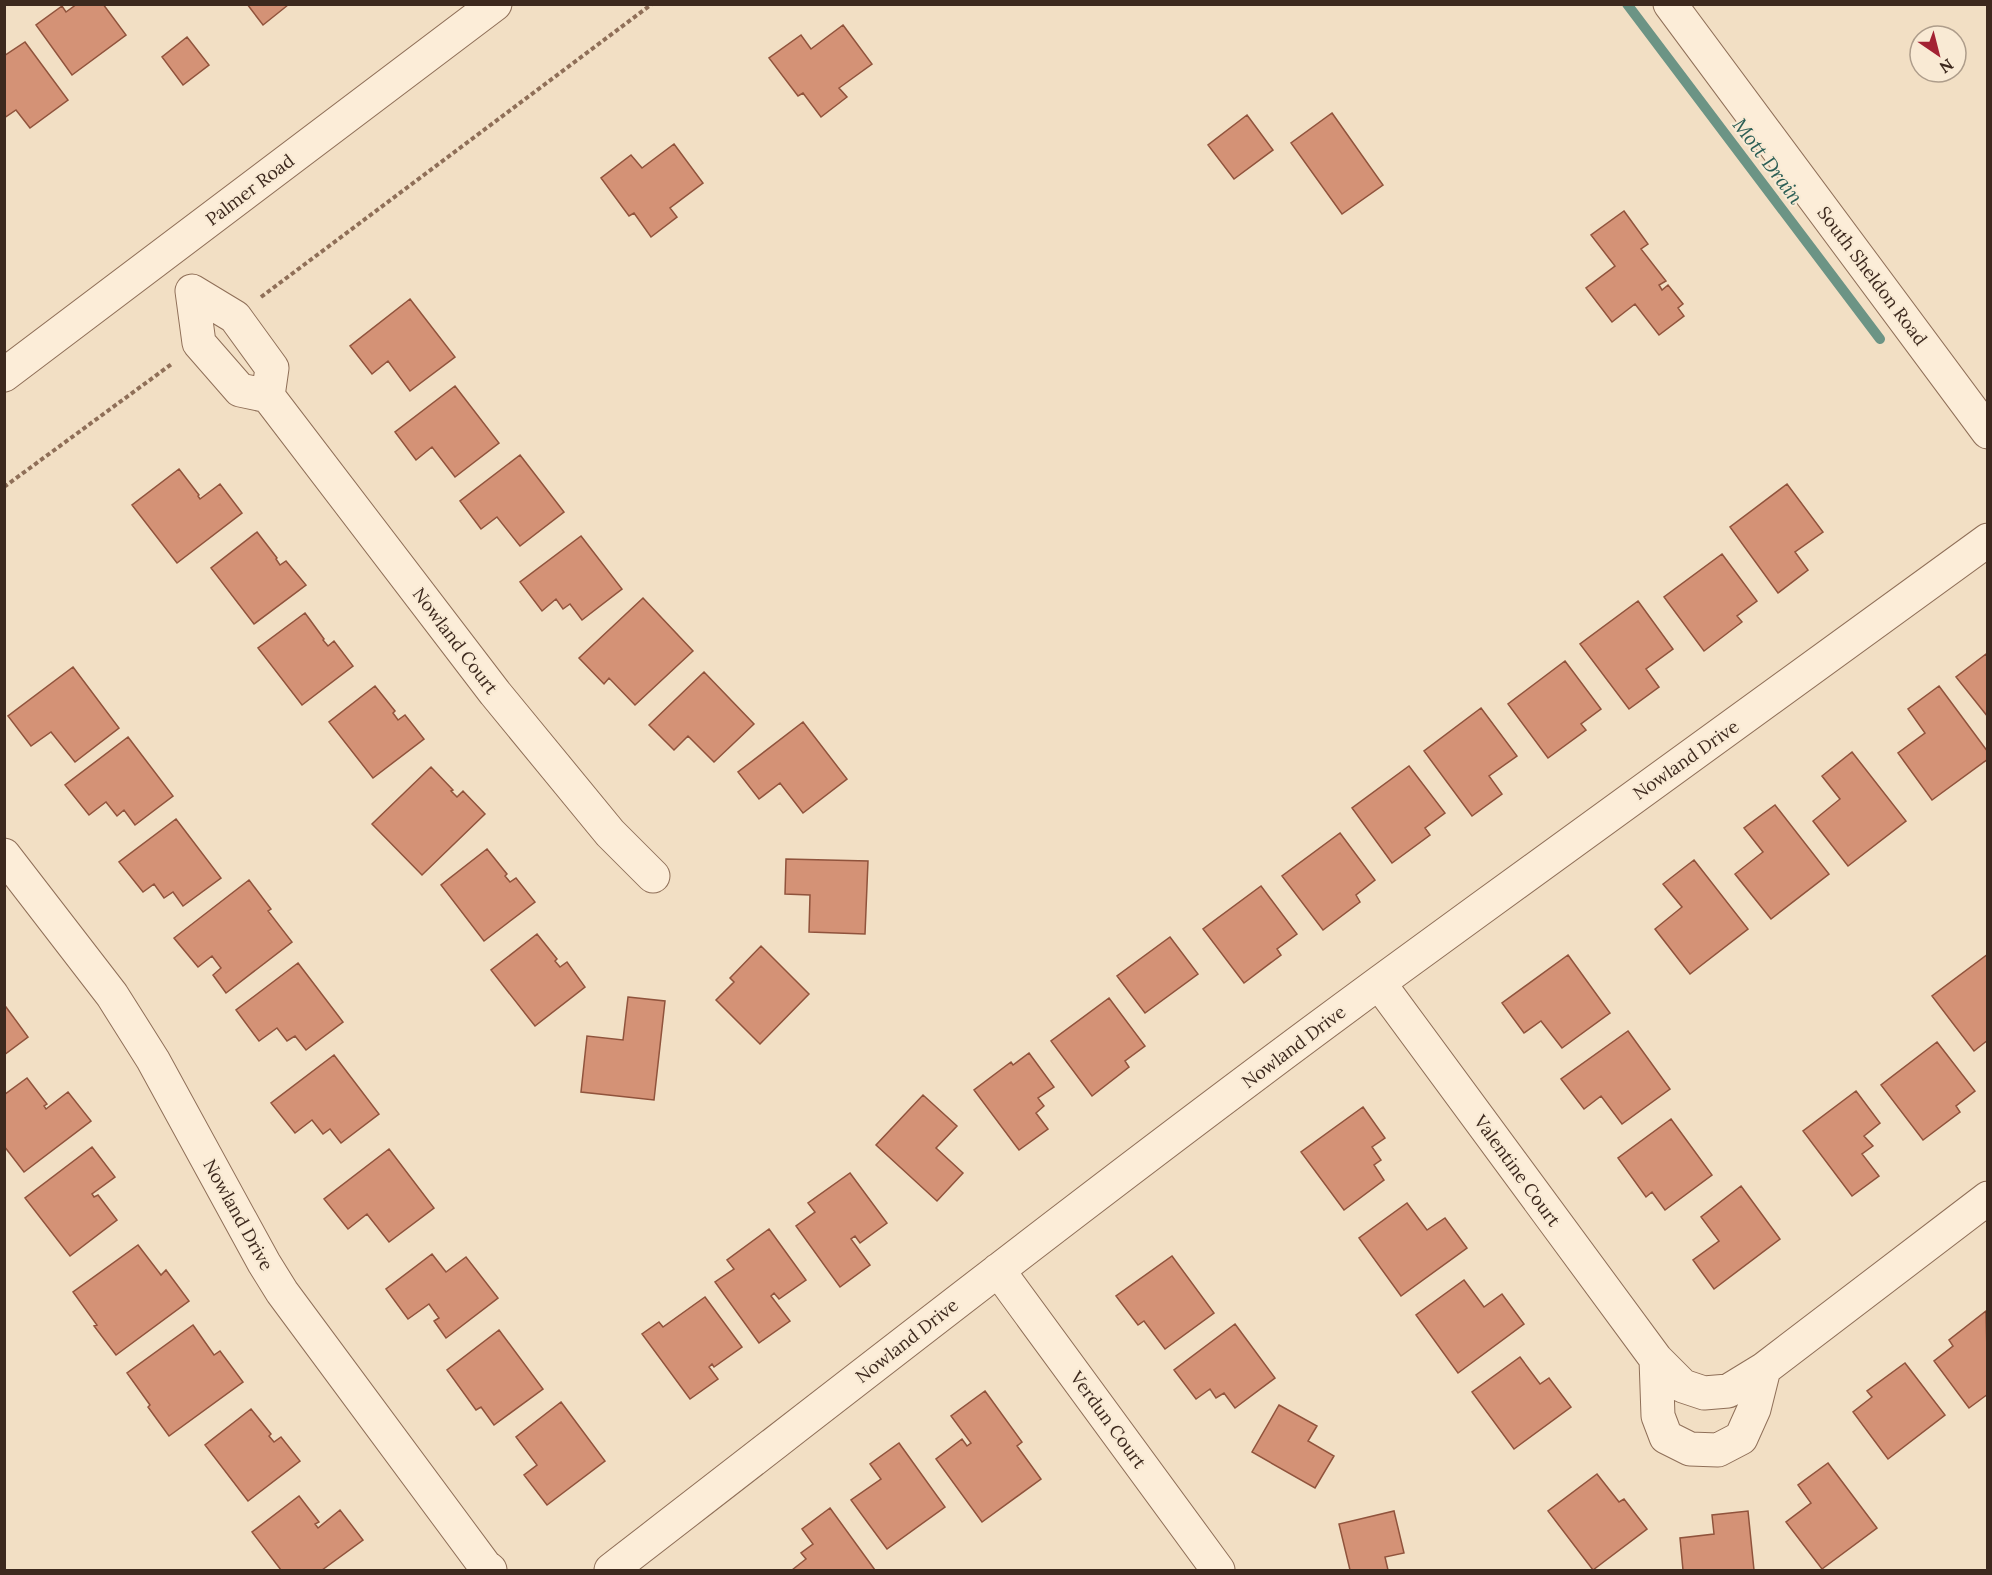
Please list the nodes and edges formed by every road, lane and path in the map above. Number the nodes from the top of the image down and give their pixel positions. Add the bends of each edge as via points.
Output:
1 (495, 4) edge
2 (652, 4) edge
3 (1670, 4) edge
4 (164, 255) junction
5 (192, 291) junction
6 (259, 299) dead end
7 (179, 358) dead end
8 (4, 375) edge
9 (268, 396) junction
10 (1988, 432) edge
11 (4, 487) edge
12 (1988, 540) edge
13 (4, 855) edge
14 (653, 876) dead end
15 (1379, 983) junction
16 (1988, 1198) edge
17 (998, 1270) junction
18 (1656, 1359) junction
19 (1764, 1370) junction
20 (486, 1569) edge
21 (611, 1570) edge
22 (1218, 1570) edge

1 - 4 street, Palmer Road
2 - 6 path
3 - 10 street, South Sheldon Road
4 - 5 street
4 - 8 street, Palmer Road
5 - 9 street via 235,317 272,368
5 - 9 street via 199,344 240,390
7 - 11 path
9 - 14 street, Nowland Court via 495,693 610,833
12 - 15 street, Nowland Drive
13 - 20 street, Nowland Drive via 112,995 153,1060 282,1292
15 - 17 street, Nowland Drive
15 - 18 street, Valentine Court
16 - 19 street, Valentine Court
17 - 21 street, Nowland Drive
17 - 22 street, Verdun Court
18 - 19 street, Valentine Court via 1683,1386 1704,1392 1728,1391
18 - 19 street via 1658,1416 1666,1437 1689,1449 1718,1450 1741,1438 1754,1409

